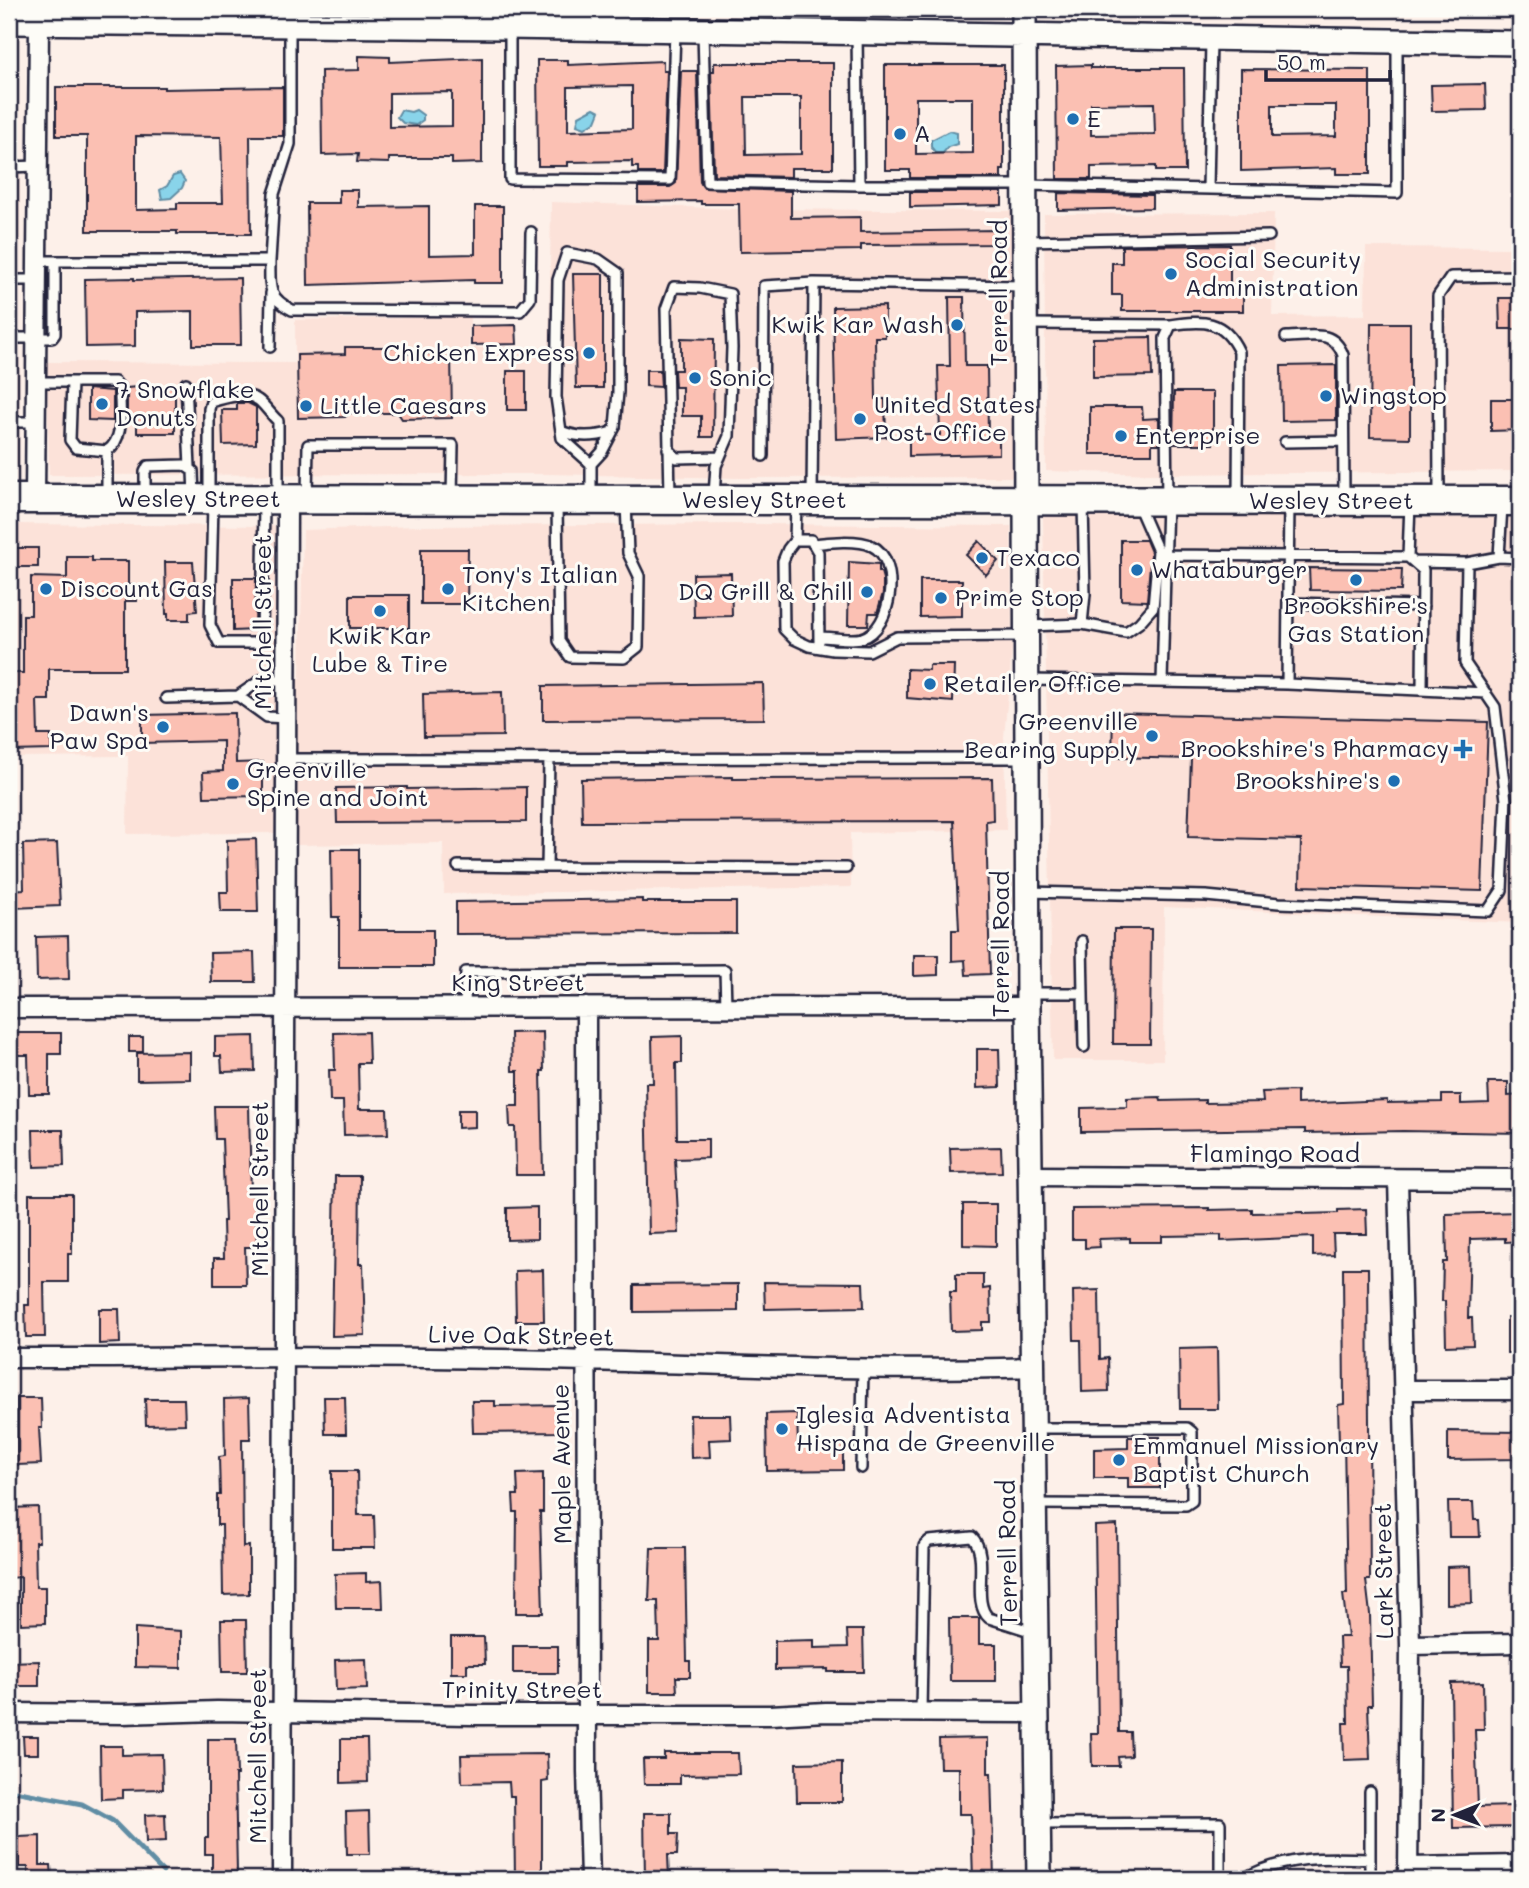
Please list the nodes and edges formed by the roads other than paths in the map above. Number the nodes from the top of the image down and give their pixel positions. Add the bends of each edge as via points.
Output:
1 (1024, 9) edge
2 (426, 18) edge
3 (9, 22) edge
4 (39, 23) junction
5 (290, 26) junction
6 (510, 27) junction
7 (675, 29) junction
8 (703, 30) junction
9 (857, 32) junction
10 (1024, 34) junction
11 (1211, 38) junction
12 (1397, 42) junction
13 (1520, 43) edge
14 (38, 166) junction
15 (9, 167) edge
16 (859, 184) junction
17 (1025, 185) junction
18 (1208, 189) junction
19 (531, 232) dead end
20 (1269, 236) dead end
21 (1025, 241) junction
22 (46, 261) junction
23 (270, 261) junction
24 (1520, 276) edge
25 (9, 280) edge
26 (37, 280) junction
27 (814, 283) junction
28 (1026, 286) junction
29 (271, 293) junction
30 (1026, 324) junction
31 (1171, 325) junction
32 (1286, 337) dead end
33 (9, 338) edge
34 (36, 338) junction
35 (270, 347) dead end
36 (36, 382) junction
37 (72, 382) junction
38 (186, 383) dead end
39 (9, 422) edge
40 (35, 422) junction
41 (561, 431) junction
42 (612, 432) junction
43 (1285, 442) dead end
44 (1343, 442) junction
45 (668, 449) junction
46 (107, 451) junction
47 (763, 456) dead end
48 (720, 457) junction
49 (591, 464) junction
50 (190, 467) junction
51 (22, 499) edge
52 (107, 499) junction
53 (145, 499) junction
54 (206, 499) junction
55 (284, 499) junction
56 (452, 499) junction
57 (557, 500) junction
58 (591, 500) junction
59 (626, 500) junction
60 (670, 500) junction
61 (714, 500) junction
62 (804, 500) junction
63 (1027, 500) junction
64 (1082, 500) junction
65 (1136, 500) junction
66 (1167, 500) junction
67 (1238, 501) junction
68 (1289, 501) junction
69 (1344, 501) junction
70 (1410, 501) junction
71 (1438, 501) junction
72 (1511, 501) edge
73 (795, 540) junction
74 (813, 544) junction
75 (1166, 555) junction
76 (1288, 556) junction
77 (1500, 558) junction
78 (1520, 558) edge
79 (1412, 559) junction
80 (1467, 563) junction
81 (1288, 603) junction
82 (1423, 606) junction
83 (1082, 624) junction
84 (1027, 631) junction
85 (819, 642) junction
86 (288, 680) junction
87 (1027, 680) junction
88 (1162, 682) junction
89 (1287, 684) junction
90 (1422, 690) junction
91 (1486, 693) junction
92 (238, 696) junction
93 (166, 698) dead end
94 (287, 718) junction
95 (1027, 758) junction
96 (287, 759) junction
97 (548, 759) junction
98 (458, 866) dead end
99 (547, 867) junction
100 (846, 868) dead end
101 (1027, 892) junction
102 (1082, 941) dead end
103 (1083, 993) junction
104 (1028, 1000) junction
105 (9, 1007) edge
106 (465, 1007) junction
107 (586, 1007) junction
108 (726, 1007) junction
109 (285, 1008) junction
110 (1084, 1047) dead end
111 (1030, 1176) junction
112 (1398, 1179) junction
113 (1520, 1179) edge
114 (9, 1358) edge
115 (283, 1358) junction
116 (585, 1361) junction
117 (1032, 1367) junction
118 (863, 1368) junction
119 (1404, 1390) junction
120 (1520, 1390) edge
121 (1033, 1428) junction
122 (862, 1468) dead end
123 (1034, 1504) junction
124 (1035, 1633) junction
125 (1520, 1643) edge
126 (1410, 1645) junction
127 (282, 1712) junction
128 (921, 1712) junction
129 (9, 1713) edge
130 (1036, 1713) junction
131 (587, 1714) junction
132 (1370, 1792) dead end
133 (1038, 1824) junction
134 (1370, 1860) junction
135 (1520, 1865) edge
136 (1408, 1873) edge
137 (282, 1879) edge
138 (590, 1879) edge
139 (1039, 1879) edge
140 (1220, 1879) edge
141 (1243, 1879) edge
142 (1370, 1879) edge

1 - 10 street, Terrell Road
2 - 5 street
2 - 6 street
3 - 4 street
4 - 5 street via 126,20
4 - 14 street
5 - 23 lane via 290,144 274,194
6 - 7 street
6 - 7 lane via 510,179 670,180
7 - 8 street
8 - 9 street
8 - 16 lane via 707,182
9 - 10 street
9 - 16 lane
10 - 11 street
10 - 17 street, Terrell Road
11 - 12 street
11 - 18 lane
12 - 13 street
12 - 18 lane via 1397,193
14 - 15 lane
14 - 22 street
16 - 17 lane
17 - 18 lane
17 - 21 street, Terrell Road
19 - 29 lane via 530,299 520,311 292,310
20 - 21 lane
21 - 28 street, Terrell Road
22 - 23 lane
22 - 26 street
22 - 34 lane via 55,334
23 - 29 lane
24 - 71 lane via 1451,277 1438,296
25 - 26 lane
26 - 34 street
27 - 28 lane
27 - 47 lane via 764,286
27 - 62 lane
28 - 30 street, Terrell Road
29 - 35 lane
30 - 31 lane
30 - 63 street, Terrell Road
31 - 66 lane via 1165,338
31 - 67 lane via 1200,321 1221,329 1233,338 1239,352
32 - 44 lane via 1329,337 1338,344 1343,355
33 - 34 lane
34 - 36 street
36 - 37 lane
36 - 40 street
37 - 46 lane via 70,440 76,448
37 - 46 lane via 115,382 120,388 119,437
38 - 50 lane
39 - 40 lane
40 - 51 street
41 - 42 lane via 572,436
41 - 42 lane via 556,397 558,279 567,253 598,259 618,273 618,392
41 - 49 lane via 562,438
42 - 49 lane
43 - 44 lane
44 - 69 lane
45 - 48 lane via 677,458
45 - 48 lane via 666,309 674,288 699,288 730,294 729,436
45 - 60 lane
46 - 52 lane
48 - 61 lane
49 - 58 lane
50 - 53 lane via 148,466
50 - 54 lane
51 - 52 main road, Wesley Street
52 - 53 main road, Wesley Street
53 - 54 main road, Wesley Street
54 - 55 main road, Wesley Street
54 - 55 lane via 209,408 218,400 250,396 278,421
54 - 55 lane via 210,625 219,643 259,643 262,639
55 - 56 main road, Wesley Street
55 - 56 lane via 308,444 453,445
55 - 86 street, Mitchell Street
56 - 57 main road, Wesley Street
57 - 58 main road, Wesley Street
57 - 59 lane via 559,641 570,657 624,658 638,647 639,576 628,553
58 - 59 main road, Wesley Street
59 - 60 main road, Wesley Street
60 - 61 main road, Wesley Street
61 - 62 main road, Wesley Street
62 - 63 main road, Wesley Street
62 - 73 lane
63 - 64 main road, Wesley Street
63 - 84 street, Terrell Road
64 - 65 main road, Wesley Street
64 - 83 lane
65 - 66 main road, Wesley Street
65 - 83 lane via 1158,551 1153,607 1126,632
66 - 67 main road, Wesley Street
66 - 75 lane
67 - 68 main road, Wesley Street
68 - 69 main road, Wesley Street
68 - 76 lane
69 - 70 main road, Wesley Street
70 - 71 main road, Wesley Street
70 - 79 lane
71 - 72 main road, Wesley Street
72 - 77 lane
73 - 74 lane
73 - 85 lane via 783,561 784,629 794,639
74 - 85 lane via 818,552
74 - 85 lane via 872,545 884,556 889,572 888,603 875,631 862,638
75 - 76 lane
75 - 88 lane
76 - 79 lane
76 - 81 lane
77 - 78 lane
77 - 80 lane
79 - 80 lane
79 - 82 lane via 1423,570
80 - 91 lane via 1465,663
81 - 82 lane
81 - 89 lane
82 - 90 lane
83 - 84 lane
84 - 85 lane via 897,636 869,651 833,650
84 - 87 street, Terrell Road
86 - 92 lane via 261,680
86 - 94 street, Mitchell Street
87 - 88 lane
87 - 95 street, Terrell Road
88 - 89 lane
89 - 90 lane
90 - 91 lane
91 - 101 lane via 1496,707 1506,800 1502,890 1488,911
92 - 93 lane
92 - 94 lane via 267,717
94 - 96 street, Mitchell Street
95 - 97 lane
95 - 101 street, Terrell Road
96 - 97 lane
96 - 109 street, Mitchell Street
97 - 99 lane
98 - 99 lane
99 - 100 lane
101 - 104 street, Terrell Road
102 - 103 lane
103 - 104 lane
103 - 110 lane
104 - 108 street, King Street
104 - 111 street, Terrell Road
105 - 109 street, King Street
106 - 107 street, King Street
106 - 108 lane via 466,972 725,970
106 - 109 street, King Street
107 - 108 street, King Street
107 - 116 street, Maple Avenue
109 - 115 street, Mitchell Street
111 - 112 street, Flamingo Road
111 - 117 street, Terrell Road
112 - 113 street, Flamingo Road
112 - 119 street, Lark Street
114 - 115 street, Live Oak Street
115 - 116 street, Live Oak Street
115 - 127 street, Mitchell Street
116 - 118 street, Live Oak Street
116 - 131 street, Maple Avenue
117 - 118 street, Live Oak Street
117 - 121 street, Terrell Road
118 - 122 lane
119 - 120 street
119 - 126 street, Lark Street
121 - 123 street, Terrell Road
121 - 123 lane via 1187,1428 1192,1432 1192,1501 1186,1505
123 - 124 street, Terrell Road
124 - 128 lane via 985,1614 979,1546 972,1537 929,1541 924,1546
124 - 130 street, Terrell Road
125 - 126 street
126 - 136 street, Lark Street
127 - 129 street, Trinity Street
127 - 131 street, Trinity Street
127 - 137 street, Mitchell Street
128 - 130 street, Trinity Street
128 - 131 street, Trinity Street
130 - 133 street, Terrell Road
131 - 138 street, Maple Avenue
132 - 134 lane
133 - 139 street, Terrell Road
133 - 140 lane via 1220,1823
134 - 141 lane via 1287,1861
134 - 142 lane
135 - 136 street

